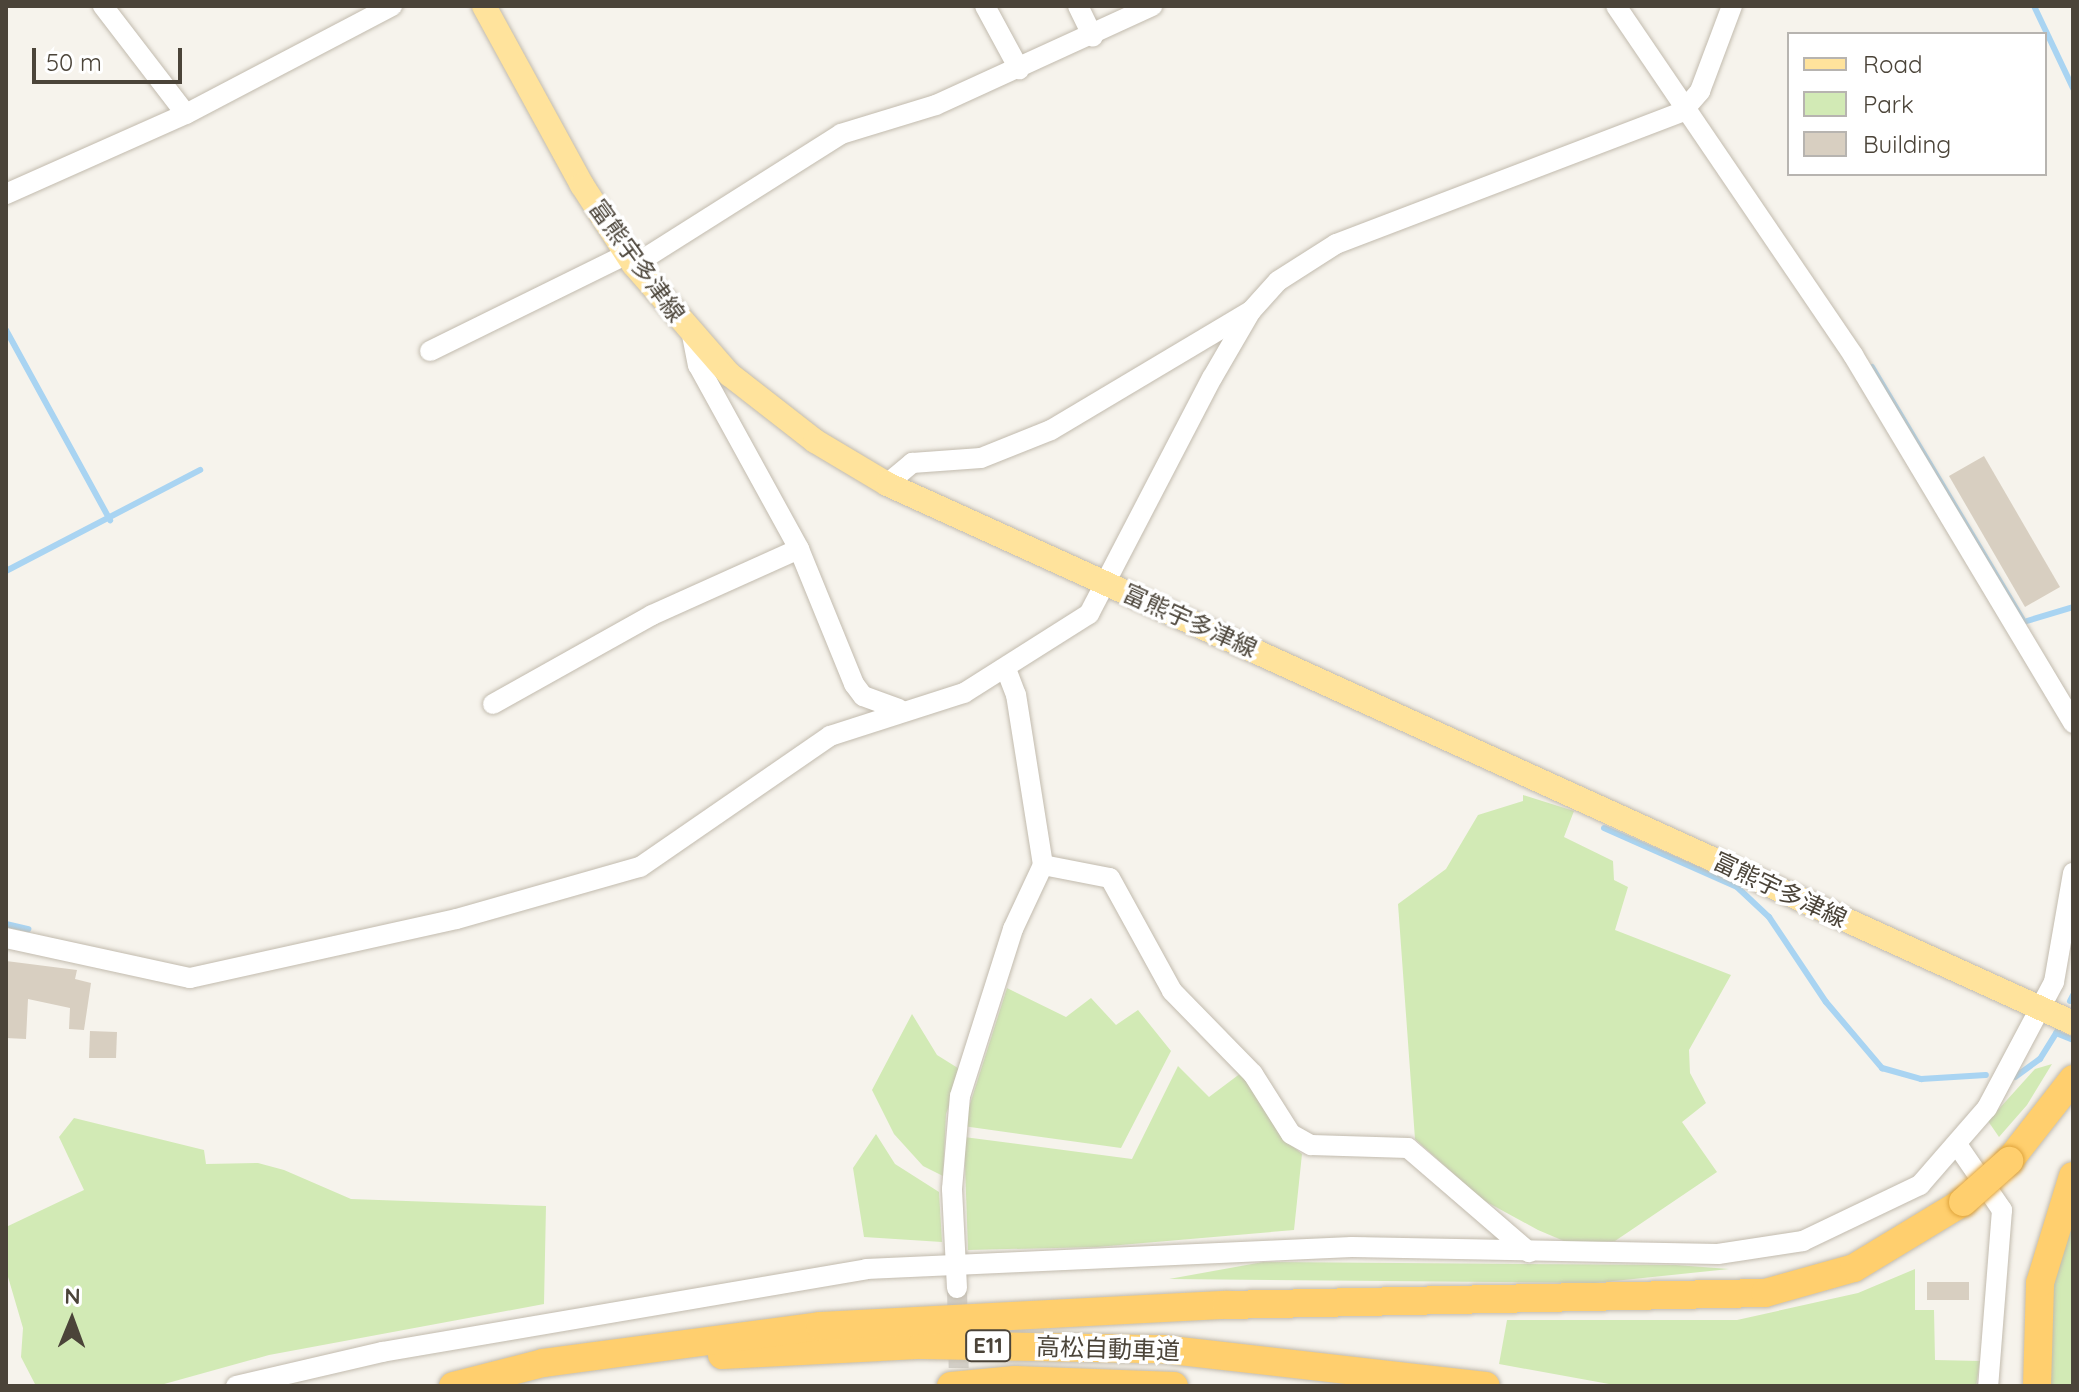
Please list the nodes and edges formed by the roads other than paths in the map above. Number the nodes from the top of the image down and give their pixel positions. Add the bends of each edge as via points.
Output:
1 (103, 6) edge
2 (392, 6) edge
3 (484, 6) edge
4 (985, 6) edge
5 (1078, 6) edge
6 (1152, 6) edge
7 (1616, 6) edge
8 (1732, 6) edge
9 (1093, 37) junction
10 (1019, 69) junction
11 (1682, 112) junction
12 (186, 114) junction
13 (6, 194) edge
14 (630, 259) junction
15 (1251, 311) junction
16 (692, 335) junction
17 (430, 351) dead end
18 (887, 484) junction
19 (799, 549) junction
20 (1106, 583) junction
21 (1006, 669) junction
22 (493, 704) dead end
23 (899, 709) junction
24 (2073, 723) edge
25 (1043, 865) junction
26 (2073, 873) edge
27 (6, 938) edge
28 (2041, 1009) junction
29 (2073, 1023) edge
30 (2073, 1079) edge
31 (1958, 1146) junction
32 (2073, 1176) edge
33 (1529, 1252) junction
34 (957, 1262) junction
35 (957, 1288) tunnel mouth
36 (236, 1386) edge
37 (453, 1386) edge
38 (491, 1386) edge
39 (951, 1386) edge
40 (1174, 1386) edge
41 (1486, 1386) edge
42 (1988, 1386) edge
43 (2037, 1386) edge

1 - 12 street
2 - 12 street
3 - 14 main road, 富熊宇多津線
4 - 10 street
5 - 9 street
6 - 9 street
7 - 11 street
8 - 11 street via 1700,91
9 - 10 street
10 - 14 street via 936,105 841,134
11 - 15 street via 1655,127 1336,244 1296,266
11 - 24 street via 1853,355
12 - 13 street
14 - 16 main road, 富熊宇多津線
14 - 17 street
15 - 18 street via 1051,430 981,458 912,463
15 - 20 street
16 - 18 main road, 富熊宇多津線 via 767,408
16 - 19 street via 698,365
18 - 20 main road, 富熊宇多津線
19 - 22 street via 640,621
19 - 23 street via 854,684 863,696
20 - 21 street via 1089,614
20 - 28 main road, 富熊宇多津線
21 - 23 street via 964,693
21 - 25 street via 1016,695
23 - 27 street via 830,736 640,867 457,919 190,978 125,969
25 - 33 street via 1110,878 1172,991 1253,1074 1291,1134 1311,1145 1408,1148
25 - 34 street via 1013,929 960,1096 952,1189
26 - 28 street via 2054,982
28 - 29 main road, 富熊宇多津線
28 - 31 street via 1987,1108
30 - 37 highway, bridge via 2009,1161 1963,1202 1854,1268 1765,1293 1226,1305 836,1325 648,1346
31 - 33 street via 1895,1202 1803,1241 1729,1253
31 - 42 street via 2002,1210
32 - 43 highway via 2040,1283
33 - 34 street via 1352,1247
34 - 35 street
34 - 36 street via 866,1269 382,1352
38 - 41 highway, 高松自動車道 / E11 via 676,1359 922,1345 1162,1349
39 - 40 highway, 高松自動車道 / E11 via 1015,1380

